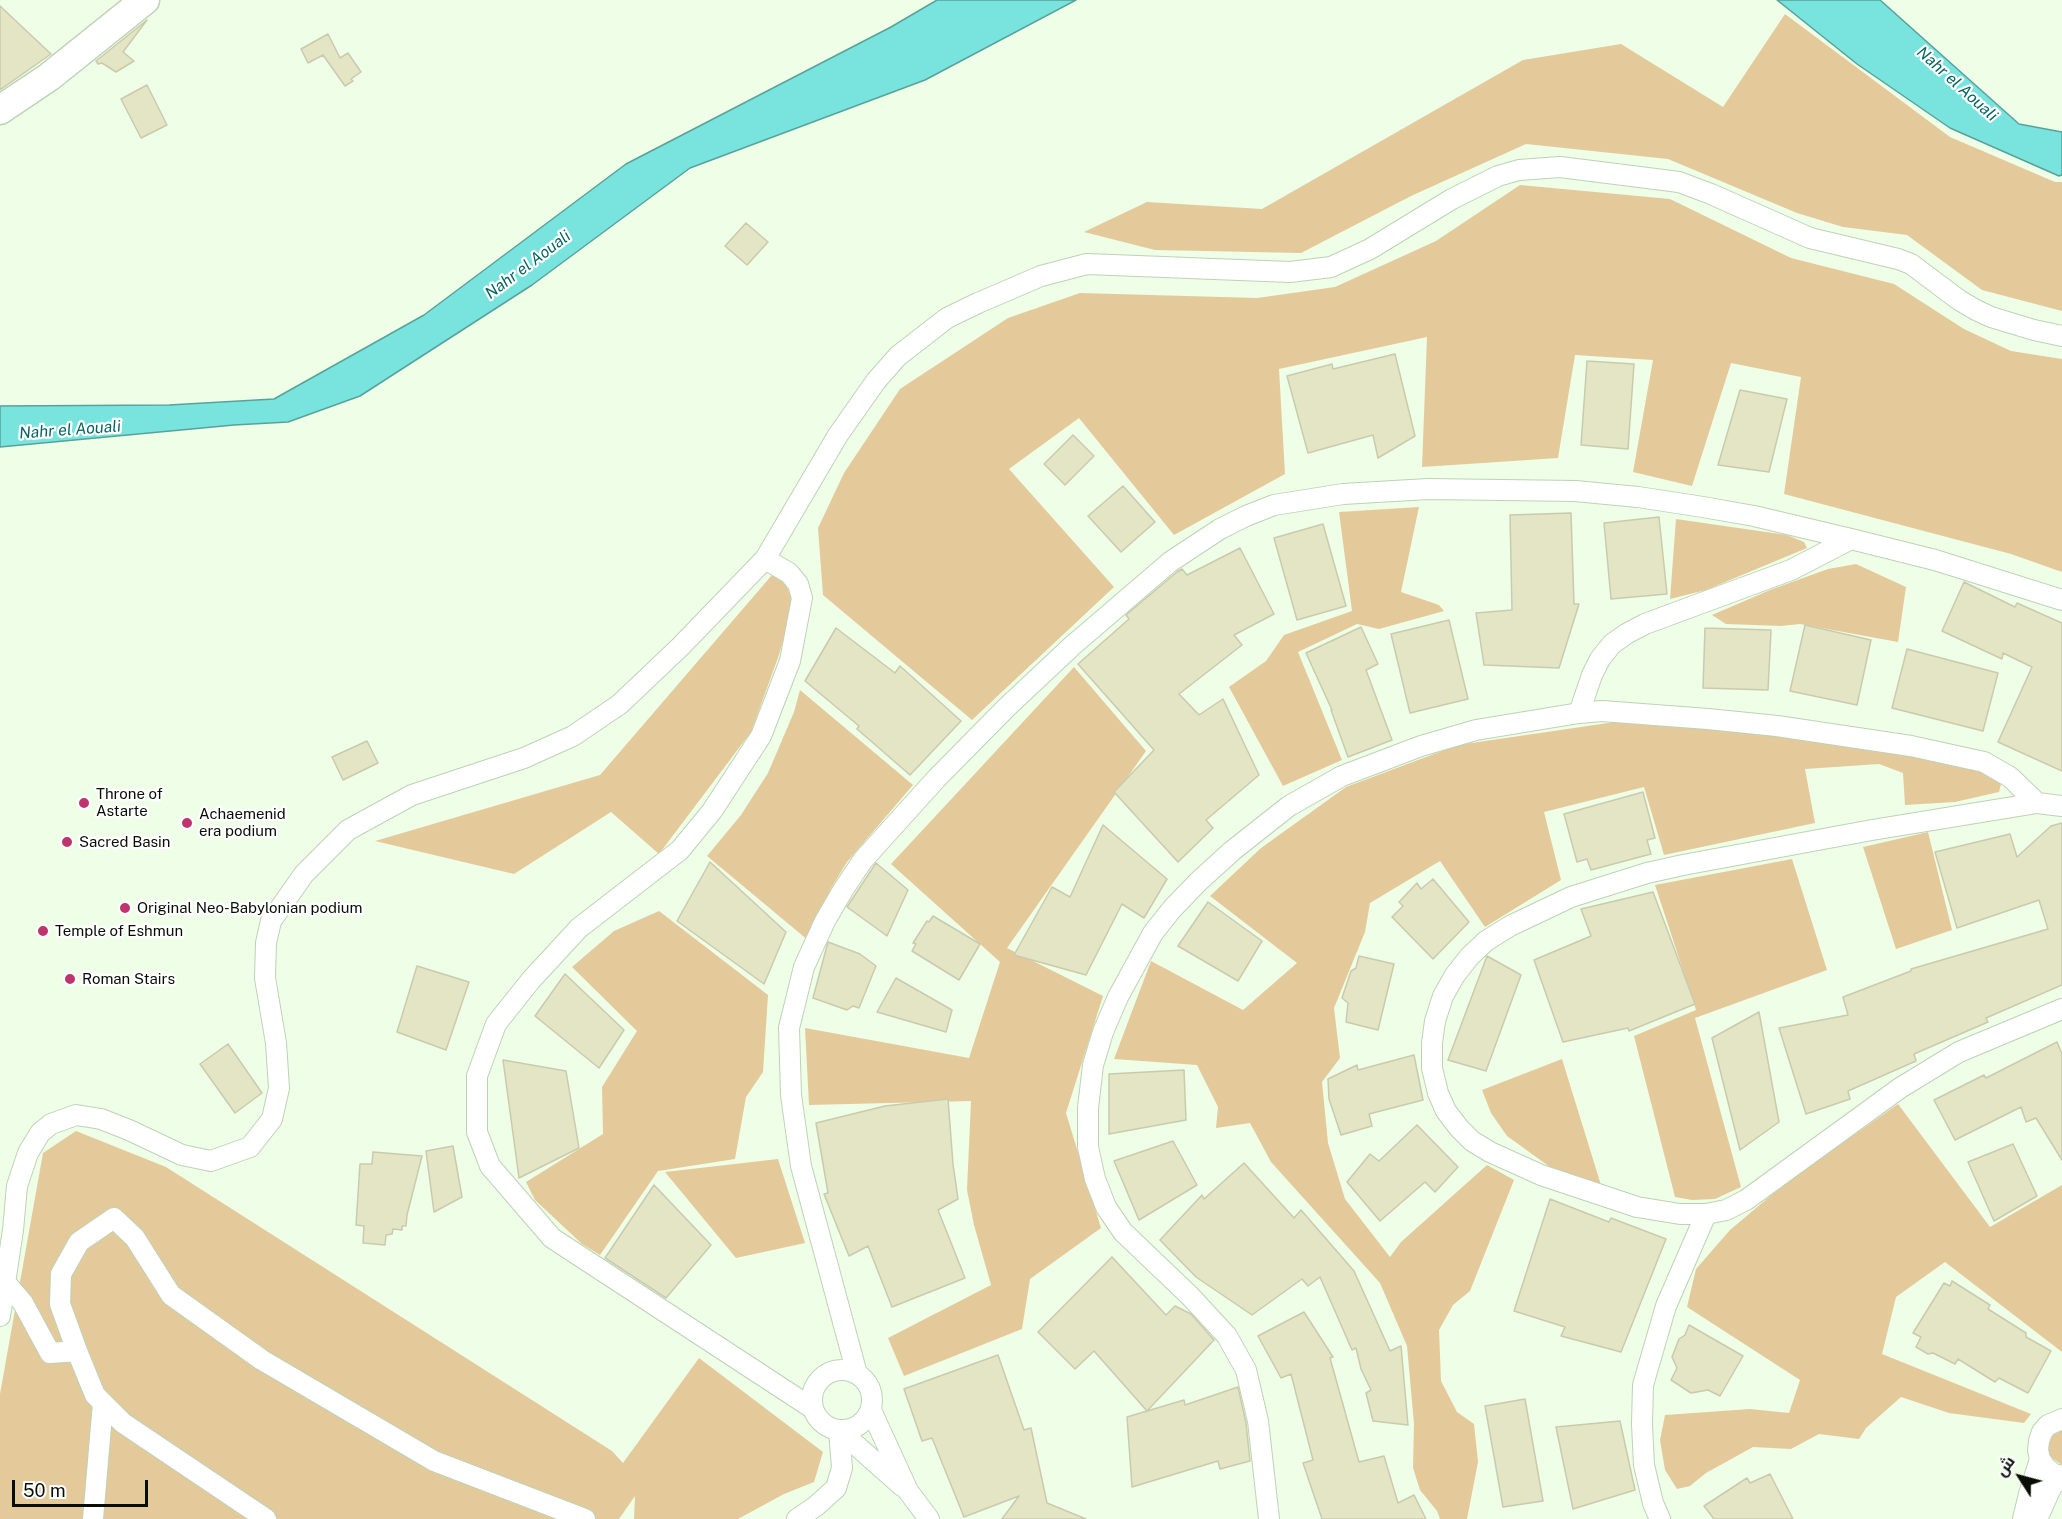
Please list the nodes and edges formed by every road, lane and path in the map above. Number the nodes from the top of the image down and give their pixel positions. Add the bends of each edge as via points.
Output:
1 (145, 0) edge
2 (0, 110) edge
3 (2062, 336) edge
4 (1851, 539) junction
5 (765, 559) junction
6 (2062, 600) edge
7 (1579, 713) junction
8 (2037, 803) junction
9 (2062, 806) edge
10 (2062, 1010) edge
11 (1706, 1214) junction
12 (5, 1282) junction
13 (0, 1316) edge
14 (77, 1351) junction
15 (857, 1374) junction
16 (103, 1403) junction
17 (812, 1408) junction
18 (870, 1410) junction
19 (2062, 1419) edge
20 (839, 1430) junction
21 (2040, 1459) junction
22 (2062, 1477) edge
23 (908, 1491) junction
24 (93, 1519) edge
25 (266, 1519) edge
26 (585, 1519) edge
27 (797, 1519) edge
28 (929, 1519) edge
29 (1269, 1519) edge
30 (1660, 1519) edge
31 (2024, 1519) edge
32 (2037, 1519) edge

1 - 2 main road via 49,77
3 - 5 street via 1976,310 1911,264 1810,238 1678,182 1560,167 1519,170 1478,185 1370,249 1330,267 1290,272 1087,264 1041,276 947,318 898,356 870,390 838,435
4 - 6 street via 1935,560
4 - 7 street via 1791,570 1626,634 1600,659
4 - 15 street via 1754,516 1638,497 1575,491 1428,489 1343,494 1274,505 1220,529 1170,562 1006,708 893,826 843,890 804,967 789,1028 793,1106 801,1166
5 - 12 street via 620,704 585,729 524,758 412,795 348,830 304,874 271,921 265,978 279,1088 272,1119 250,1147 211,1161 182,1155 101,1119 76,1115 51,1124 40,1133 28,1153 18,1186
5 - 17 street via 789,573 802,598 790,661 761,736 712,811 680,850 579,928 496,1024 477,1076 477,1131 490,1166 552,1238
7 - 8 street via 1602,711 1708,719 1911,746 1984,762 2010,777
7 - 29 street via 1476,730 1421,746 1342,776 1289,806 1232,851 1172,909 1133,966 1103,1032 1093,1065 1088,1108 1088,1147 1095,1179 1106,1207 1123,1232 1227,1336 1246,1370 1258,1421
8 - 9 street
8 - 11 street via 1647,873 1540,911 1486,941 1465,962 1443,996 1432,1043 1438,1093 1459,1128 1490,1152 1541,1175 1636,1207
10 - 11 street via 1959,1052 1900,1088 1746,1200
11 - 30 street via 1666,1306 1643,1385 1644,1465
12 - 13 street
12 - 14 street via 23,1303 50,1353
14 - 16 street via 95,1395
14 - 26 street via 60,1304 62,1274 79,1242 114,1218 135,1238 171,1295 262,1360 434,1461
15 - 17 street via 837,1370 819,1380
15 - 18 street via 870,1390
16 - 24 street
16 - 25 street via 123,1423
17 - 20 street via 822,1423
18 - 20 street via 858,1426
18 - 23 street
19 - 21 street via 2042,1432 2038,1441
20 - 23 street
20 - 27 street via 842,1468 836,1488
21 - 22 street via 2046,1468
21 - 31 street
22 - 32 street via 2052,1486
23 - 28 street

